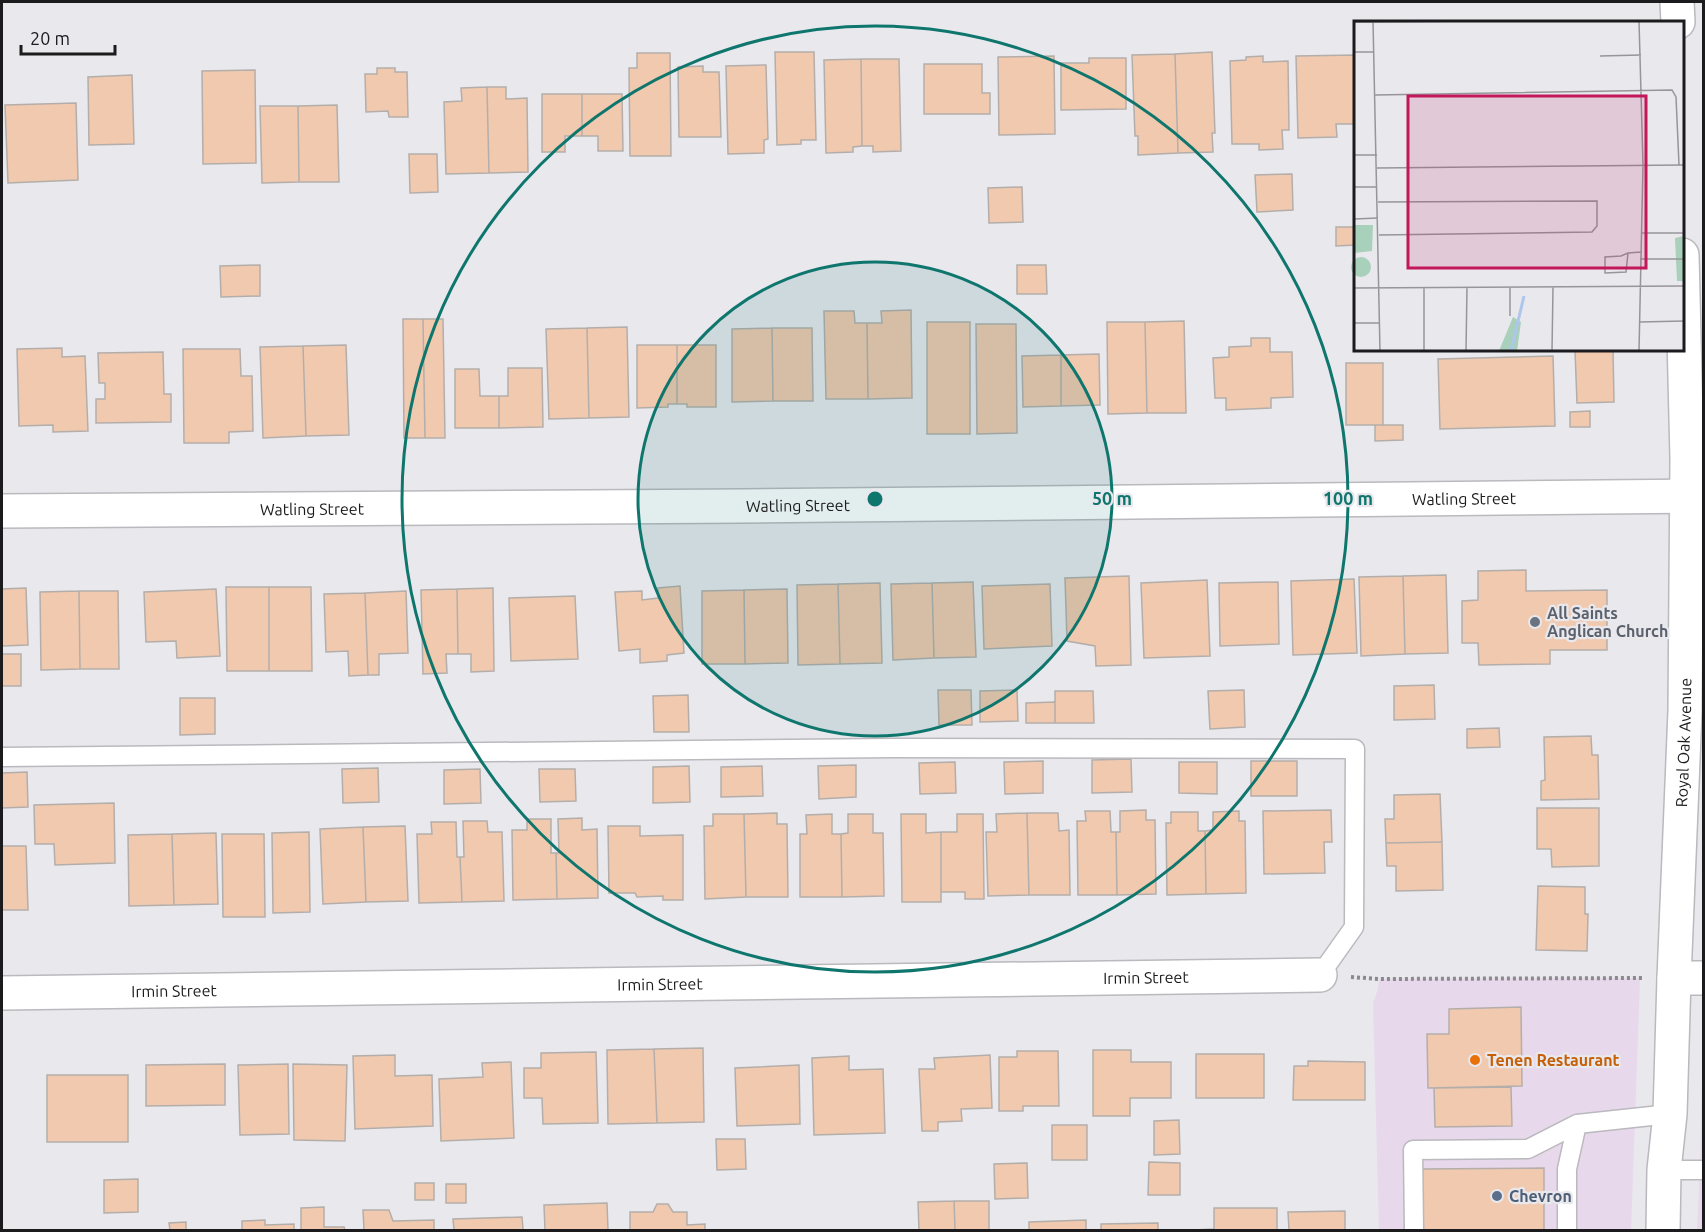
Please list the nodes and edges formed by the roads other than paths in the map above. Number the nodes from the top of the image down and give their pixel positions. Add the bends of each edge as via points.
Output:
1 (1677, 2) edge
2 (1678, 21) edge
3 (1684, 275) edge
4 (1695, 496) edge
5 (2, 511) edge
6 (2, 757) edge
7 (1320, 975) joint
8 (1689, 978) edge
9 (2, 993) edge
10 (1670, 1114) junction
11 (1577, 1124) junction
12 (1664, 1170) junction
13 (1704, 1170) edge
14 (1414, 1230) edge
15 (1567, 1230) edge
16 (1663, 1230) edge

1 - 2 street
3 - 4 street, Royal Oak Avenue
4 - 5 street, Watling Street
4 - 8 street, Royal Oak Avenue via 1685,711
6 - 7 lane via 1355,748 1354,927
7 - 9 street, Irmin Street
8 - 10 street, Royal Oak Avenue
10 - 11 lane
10 - 12 street, Royal Oak Avenue
11 - 14 lane via 1528,1149 1413,1150
11 - 15 lane via 1567,1169
12 - 13 lane
12 - 16 street, Royal Oak Avenue

